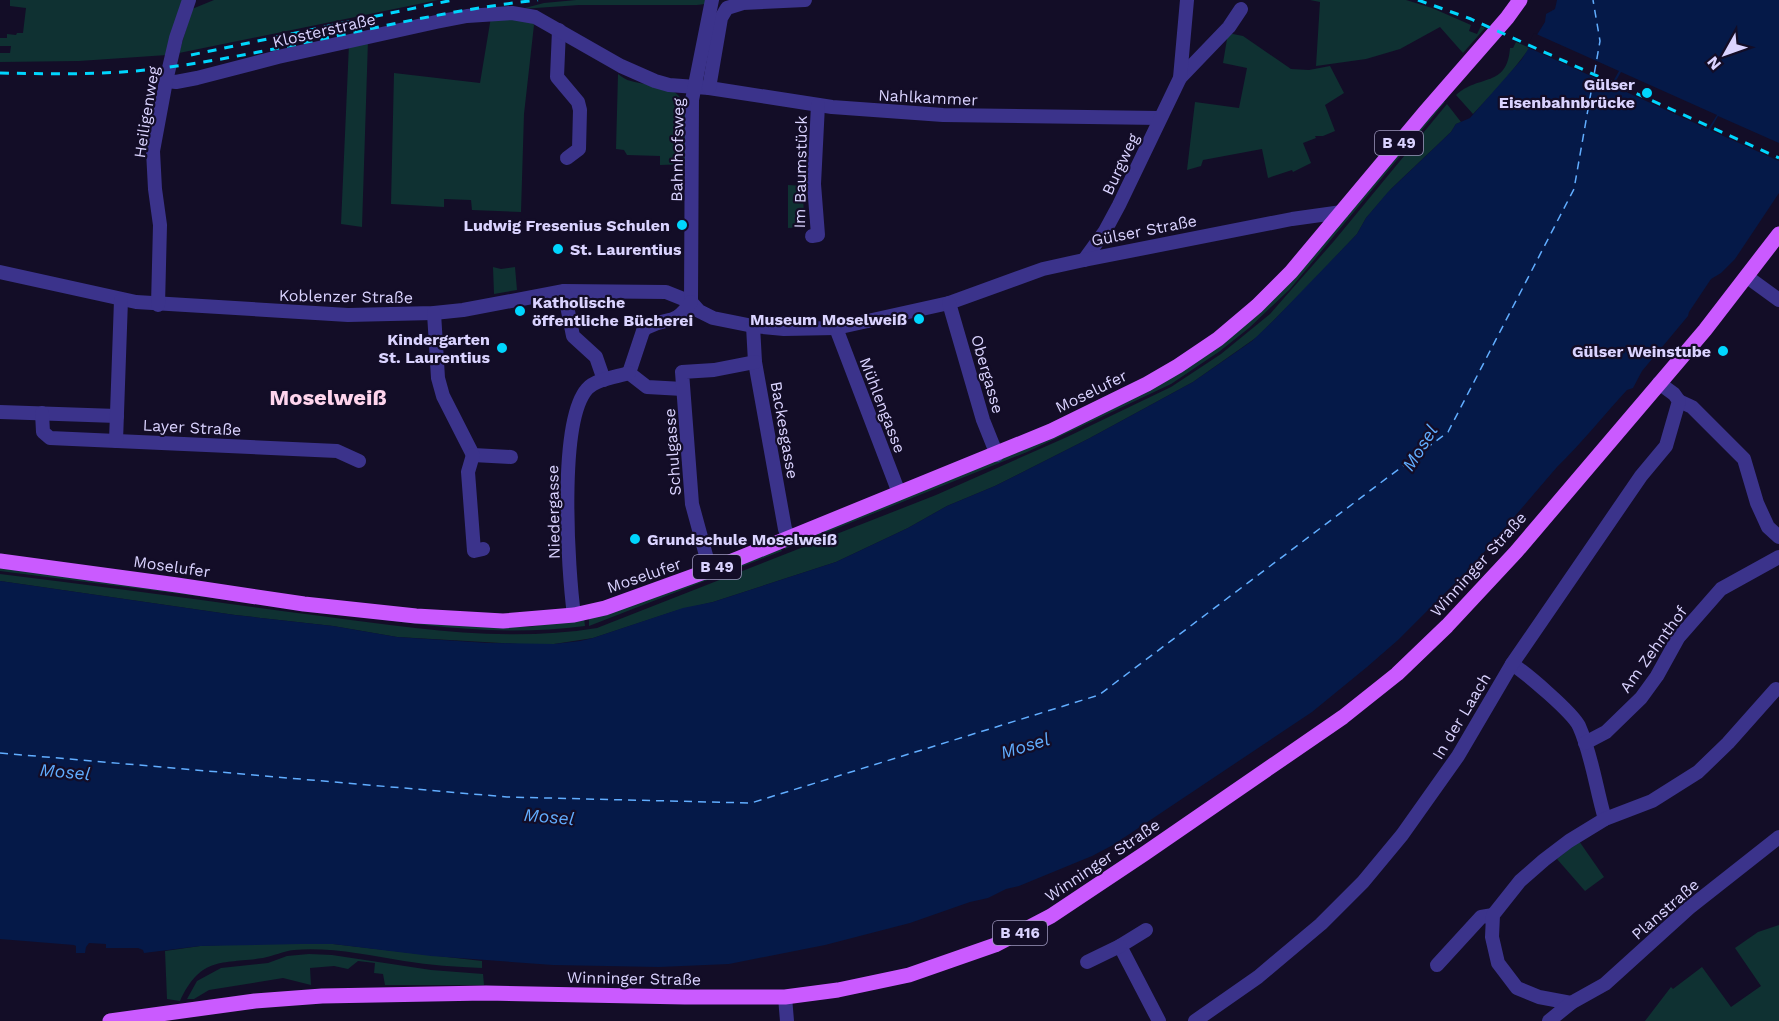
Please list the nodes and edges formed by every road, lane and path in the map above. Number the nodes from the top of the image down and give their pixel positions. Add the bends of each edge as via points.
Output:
1 (189, 0) edge
2 (805, 0) edge
3 (1187, 0) edge
4 (1520, 0) edge
5 (712, 2) edge
6 (1241, 9) dead end
7 (559, 30) junction
8 (1180, 78) junction
9 (166, 81) junction
10 (702, 87) junction
11 (818, 105) junction
12 (1160, 118) junction
13 (567, 158) dead end
14 (1341, 212) junction
15 (1779, 234) edge
16 (812, 236) dead end
17 (1084, 260) junction
18 (0, 272) edge
19 (1746, 276) junction
20 (564, 291) junction
21 (121, 300) junction
22 (1779, 300) edge
23 (691, 302) junction
24 (949, 303) junction
25 (158, 305) junction
26 (434, 313) junction
27 (753, 326) junction
28 (836, 328) junction
29 (755, 362) junction
30 (629, 373) junction
31 (604, 380) junction
32 (1659, 383) junction
33 (684, 388) junction
34 (1679, 401) junction
35 (0, 412) edge
36 (42, 413) junction
37 (117, 416) junction
38 (116, 441) junction
39 (997, 454) junction
40 (473, 455) junction
41 (511, 457) dead end
42 (359, 461) dead end
43 (899, 493) junction
44 (1779, 537) edge
45 (790, 539) junction
46 (483, 549) dead end
47 (0, 561) edge
48 (1777, 562) edge
49 (710, 570) junction
50 (574, 615) junction
51 (1512, 664) junction
52 (1776, 689) dead end
53 (1586, 743) junction
54 (1605, 819) junction
55 (1779, 837) edge
56 (1492, 915) junction
57 (1146, 930) dead end
58 (1120, 946) junction
59 (1087, 962) dead end
60 (1437, 965) dead end
61 (785, 997) junction
62 (1571, 1003) junction
63 (110, 1021) edge
64 (787, 1021) edge
65 (1159, 1021) edge
66 (1195, 1021) edge
67 (1549, 1021) edge

1 - 9 street, Heiligenweg
2 - 10 street via 752,2 727,8
3 - 8 street, Burgweg
4 - 14 main road, B 49
5 - 10 street, Bahnhofsweg
6 - 8 street, Burgweg
7 - 9 street, Klosterstraße via 535,17 512,13 467,16 197,78
7 - 10 street, Klosterstraße via 655,81
7 - 13 street via 557,78 578,102 580,110 579,149
8 - 12 street, Burgweg
9 - 25 street, Heiligenweg via 153,151 160,225
10 - 11 street, Nahlkammer
10 - 23 street, Bahnhofsweg via 692,100
11 - 12 street, Nahlkammer via 943,116
11 - 16 street, Im Baumstück via 814,184 818,235
12 - 17 street, Burgweg via 1119,205
14 - 17 street, Gülser Straße
14 - 39 main road, Moselufer / B 49 via 1270,294 1203,350 1114,401
15 - 19 main road, B 416
17 - 24 street, Gülser Straße via 1043,269
18 - 21 street, Koblenzer Straße
19 - 22 street
19 - 32 main road, B 416 via 1706,330
20 - 23 street, Koblenzer Straße via 666,292
20 - 26 street, Koblenzer Straße
20 - 31 street via 573,336 596,357
21 - 25 street, Koblenzer Straße
21 - 37 street
23 - 27 street, Gülser Straße via 710,318
23 - 30 street via 675,320 646,328
24 - 28 street, Gülser Straße
24 - 39 street, Obergasse via 983,420
25 - 26 street, Koblenzer Straße via 348,315
26 - 40 street via 442,396
27 - 28 street, Gülser Straße
27 - 29 street, Backesgasse
28 - 43 street, Mühlengasse
29 - 33 street via 682,372
29 - 45 street, Backesgasse
30 - 31 street
30 - 33 street, Schulgasse via 647,387
31 - 50 street, Niedergasse via 591,386 581,398 569,451
32 - 34 street
32 - 61 main road, Winninger Straße / B 416 via 1516,552 1447,626 1397,674 1343,717 1144,854 1019,933 909,975
33 - 49 street, Schulgasse via 692,504
34 - 44 street via 1692,407 1744,459 1757,503 1768,527
34 - 51 street, In der Laach via 1666,446 1641,476
35 - 36 street
36 - 37 street
36 - 38 street, Layer Straße via 47,437
37 - 38 street
38 - 42 street, Layer Straße via 337,451
39 - 43 main road, Moselufer / B 49
40 - 41 street
40 - 46 street via 468,472 474,551
43 - 45 main road, Moselufer / B 49
45 - 49 main road, Moselufer / B 49
47 - 50 main road, Moselufer / B 49 via 371,612 503,621
48 - 53 street, Am Zehnthof via 1721,589 1678,638 1641,698 1606,732
49 - 50 main road, Moselufer / B 49 via 605,608
51 - 53 street via 1528,674 1578,723
51 - 66 street, In der Laach via 1458,756 1363,882 1322,924
52 - 54 street via 1698,772 1652,801
53 - 54 street
54 - 56 street via 1544,860 1520,881
55 - 62 street, Planstraße via 1689,908 1605,984
56 - 60 street via 1481,917
56 - 62 street via 1498,963 1517,988
57 - 58 street
58 - 59 street
58 - 65 street
61 - 63 main road, Winninger Straße / B 416 via 486,993 322,996 244,1002
61 - 64 street
62 - 67 street, Planstraße

